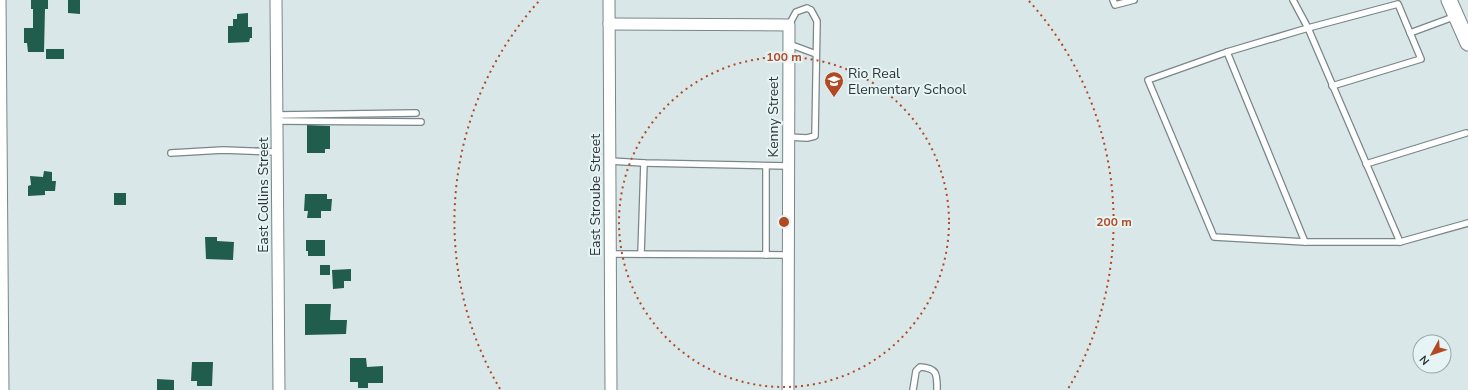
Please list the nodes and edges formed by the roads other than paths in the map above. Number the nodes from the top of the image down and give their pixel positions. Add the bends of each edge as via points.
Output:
1 (0, 0) edge
2 (276, 0) edge
3 (609, 0) edge
4 (1113, 0) edge
5 (1134, 0) edge
6 (1293, 0) edge
7 (1449, 0) edge
8 (1456, 16) junction
9 (609, 24) junction
10 (789, 25) junction
11 (1308, 28) junction
12 (1410, 33) junction
13 (1468, 43) edge
14 (789, 44) junction
15 (1227, 52) junction
16 (816, 54) junction
17 (1332, 86) junction
18 (416, 113) dead end
19 (277, 118) junction
20 (422, 122) dead end
21 (1466, 133) dead end
22 (788, 137) junction
23 (278, 152) junction
24 (171, 154) dead end
25 (610, 161) junction
26 (644, 164) junction
27 (1366, 164) junction
28 (766, 166) junction
29 (788, 166) junction
30 (1468, 222) edge
31 (1305, 242) junction
32 (1400, 242) junction
33 (610, 254) junction
34 (642, 254) junction
35 (766, 255) junction
36 (788, 255) junction
37 (3, 390) edge
38 (279, 390) edge
39 (611, 390) edge
40 (788, 390) edge
41 (913, 390) edge
42 (937, 390) edge

1 - 37 street
2 - 19 street, East Collins Street
3 - 9 street, East Stroube Street
4 - 5 lane via 1115,5
6 - 11 lane
7 - 8 street
8 - 12 lane
8 - 13 street
9 - 10 street
9 - 25 street, East Stroube Street
10 - 14 street, Kenny Street
10 - 16 lane via 796,12 807,8 812,10 817,21
11 - 12 lane via 1398,4
11 - 15 lane
11 - 17 lane
12 - 17 lane via 1421,59
14 - 16 lane
14 - 22 street, Kenny Street
15 - 31 lane
15 - 31 lane via 1148,80 1214,238
16 - 22 lane via 815,136
17 - 27 lane
18 - 19 lane
19 - 20 lane
19 - 23 street, East Collins Street
21 - 27 lane
22 - 29 street, Kenny Street
23 - 24 lane via 223,150
23 - 38 street, East Collins Street
25 - 26 lane
25 - 33 street, East Stroube Street
26 - 28 lane
26 - 34 lane
27 - 32 lane
28 - 29 lane
28 - 35 lane
29 - 36 street, Kenny Street
30 - 32 lane
31 - 32 lane
33 - 34 lane
33 - 39 street, East Stroube Street
34 - 35 lane
35 - 36 lane
36 - 40 street, Kenny Street
41 - 42 lane via 916,372 920,367 929,368 937,376

